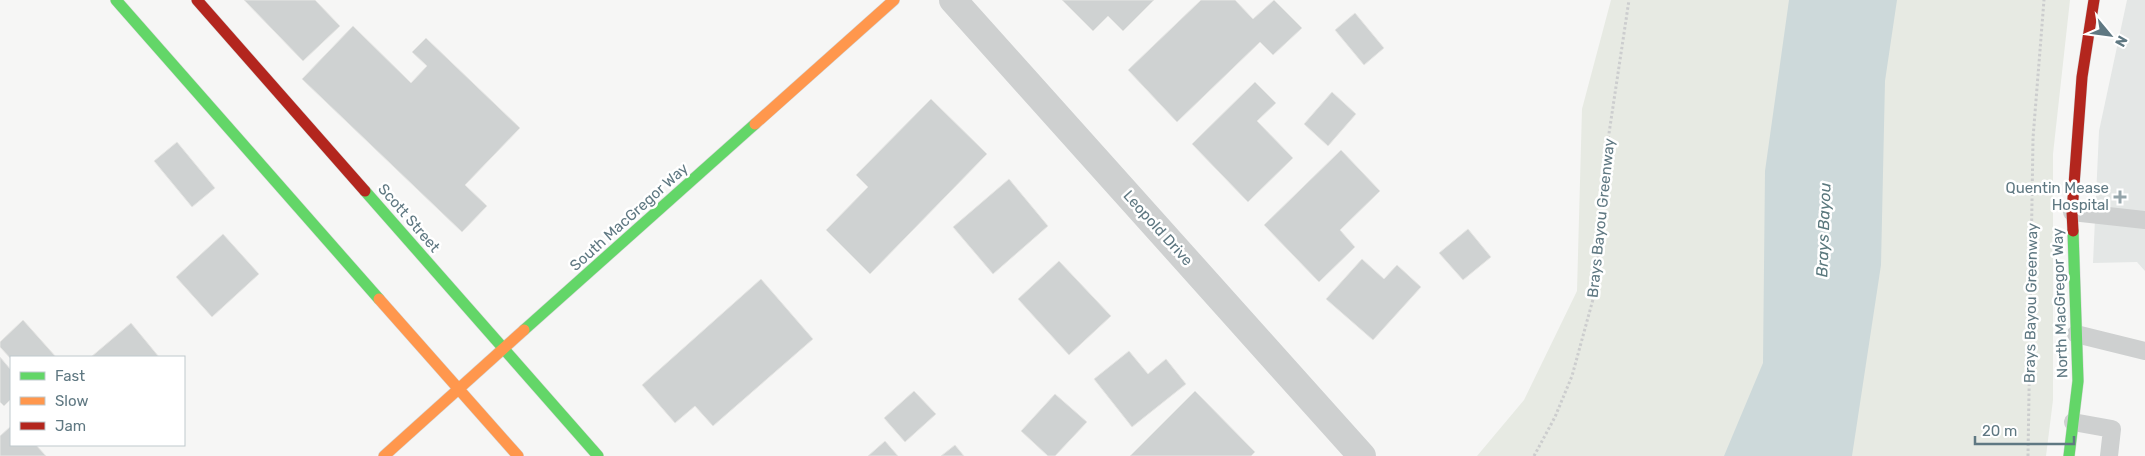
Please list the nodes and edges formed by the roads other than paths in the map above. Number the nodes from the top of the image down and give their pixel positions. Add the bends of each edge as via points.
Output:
1 (116, 0) edge
2 (197, 0) edge
3 (894, 0) edge
4 (953, 0) edge
5 (2094, 0) edge
6 (2072, 212) junction
7 (2145, 220) edge
8 (2076, 334) junction
9 (504, 349) junction
10 (2145, 351) edge
11 (459, 390) junction
12 (2073, 422) junction
13 (384, 456) edge
14 (518, 456) edge
15 (598, 456) edge
16 (1362, 456) edge
17 (2069, 456) edge
18 (2109, 456) edge

1 - 11 main road
2 - 9 main road, Scott Street
3 - 9 main road, South MacGregor Way
4 - 16 street, Leopold Drive
5 - 6 main road, North MacGregor Way via 2082,77
6 - 7 lane
6 - 8 main road, North MacGregor Way
8 - 10 lane
8 - 12 main road, North MacGregor Way via 2078,381
9 - 11 main road, South MacGregor Way
9 - 15 main road, Scott Street
11 - 13 main road, South MacGregor Way
11 - 14 main road
12 - 17 main road, North MacGregor Way
12 - 18 lane via 2112,429

